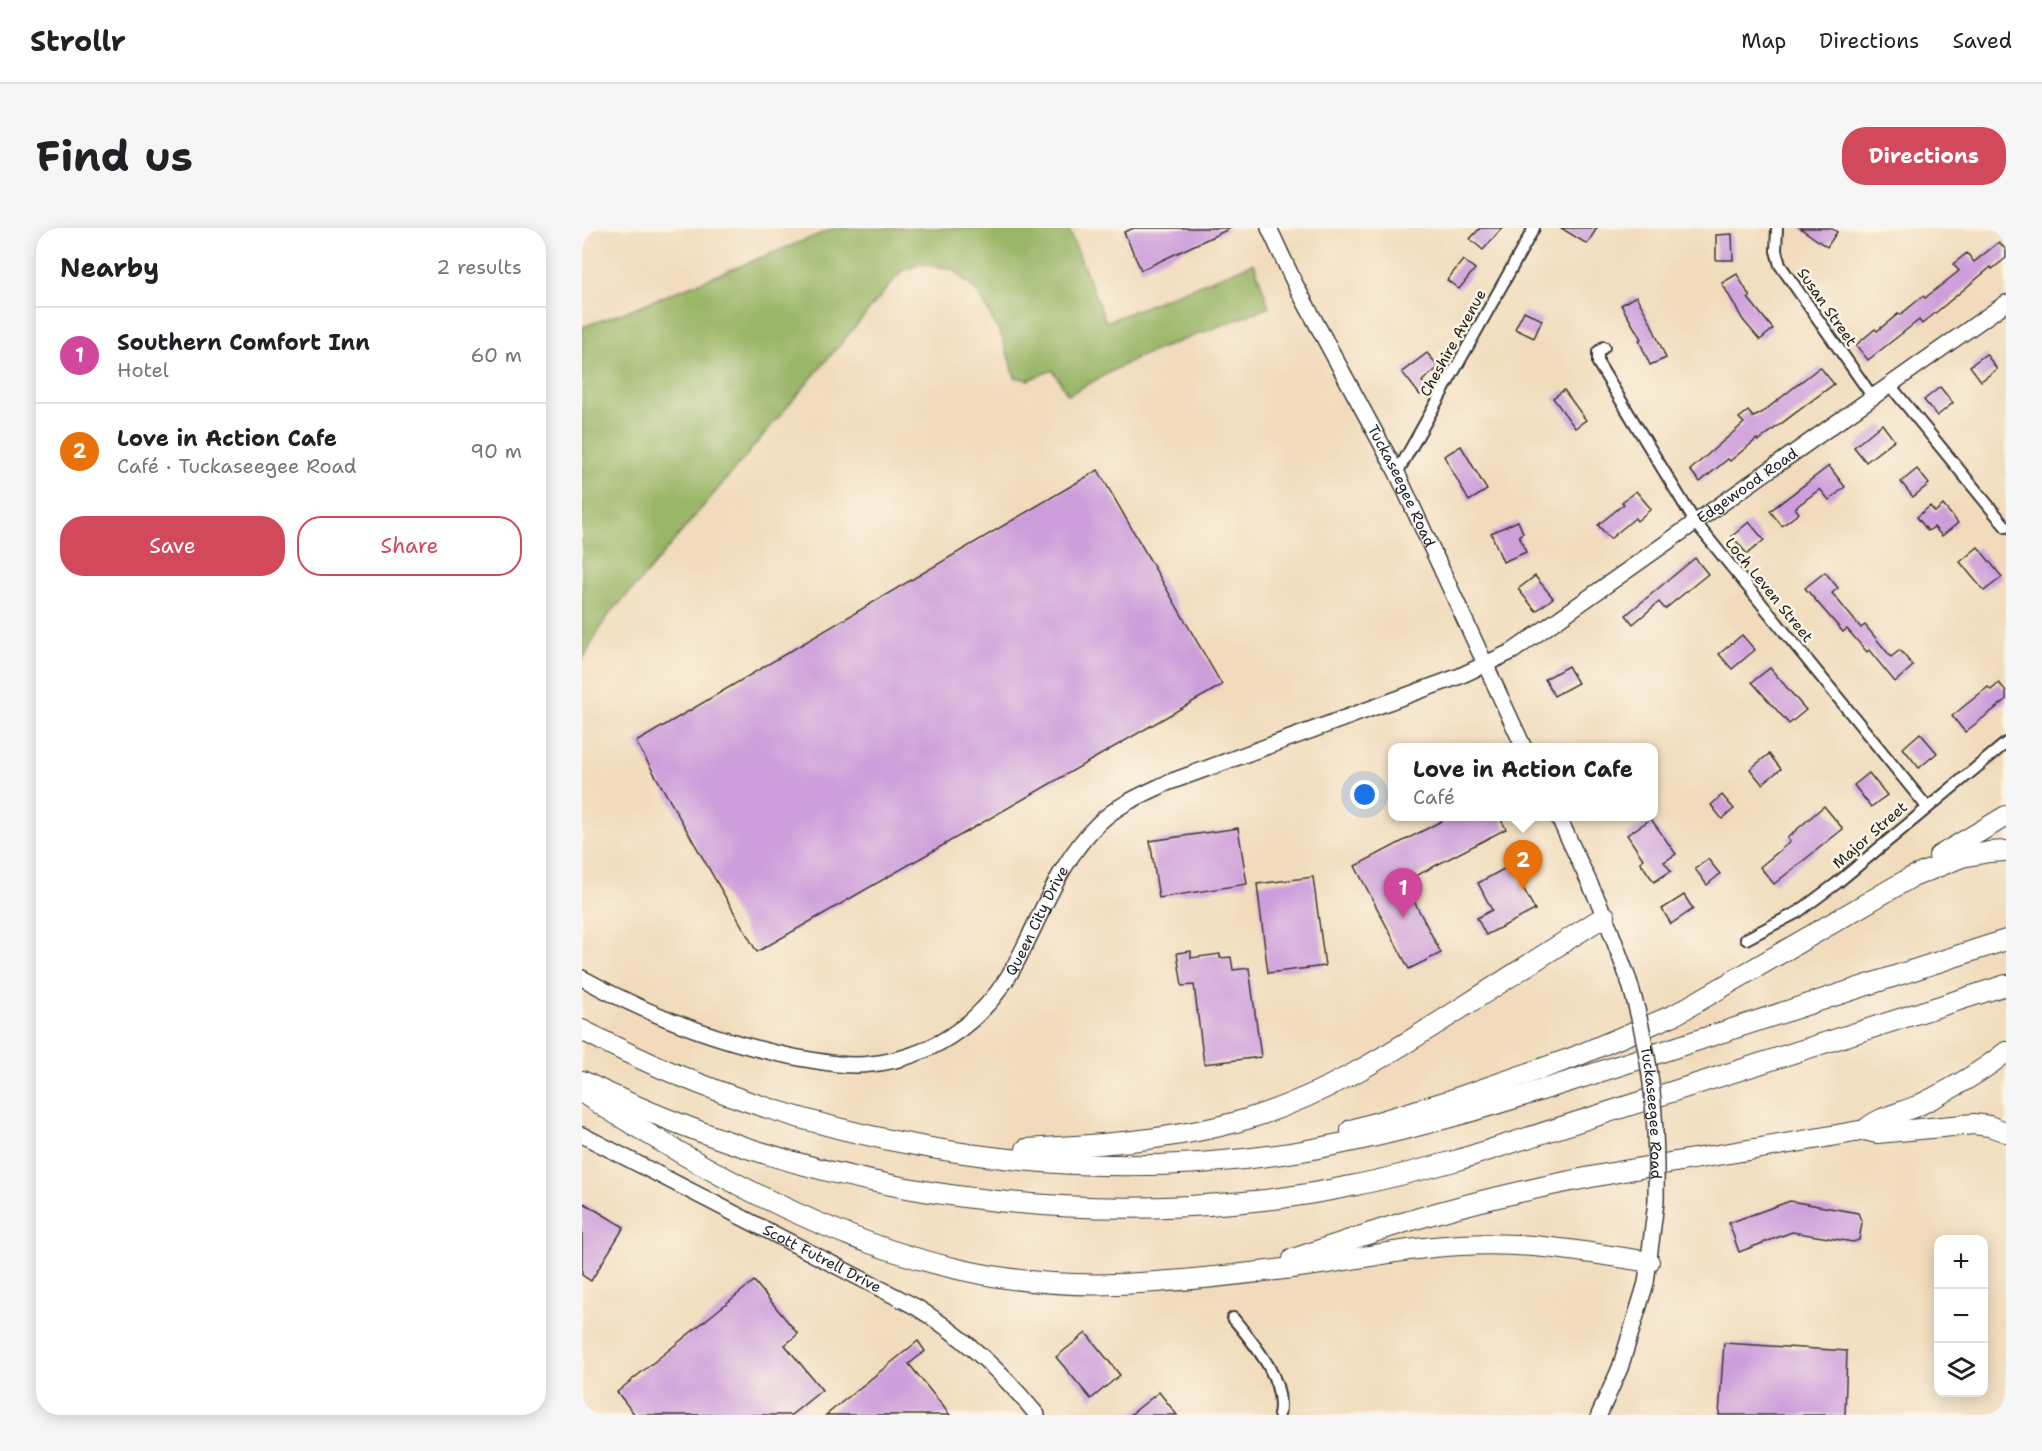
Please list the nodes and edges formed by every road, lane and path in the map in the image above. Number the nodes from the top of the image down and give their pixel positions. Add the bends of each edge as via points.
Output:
1 (1269, 228) edge
2 (1534, 228) edge
3 (1777, 228) edge
4 (2006, 303) edge
5 (1604, 347) dead end
6 (1889, 384) junction
7 (1872, 396) junction
8 (1397, 473) junction
9 (1695, 522) junction
10 (2006, 527) edge
11 (1485, 664) junction
12 (1522, 743) edge
13 (2006, 743) edge
14 (1927, 807) junction
15 (2006, 816) edge
16 (1560, 821) edge
17 (2006, 851) edge
18 (1910, 878) junction
19 (1605, 916) junction
20 (1746, 939) dead end
21 (2006, 940) edge
22 (582, 978) edge
23 (2006, 985) edge
24 (582, 1030) edge
25 (2006, 1052) edge
26 (582, 1081) edge
27 (582, 1092) edge
28 (1865, 1130) junction
29 (2006, 1132) edge
30 (582, 1135) edge
31 (945, 1151) junction
32 (1252, 1158) junction
33 (1649, 1262) junction
34 (1253, 1271) junction
35 (1233, 1318) dead end
36 (1037, 1415) edge
37 (1280, 1415) edge
38 (1599, 1415) edge

1 - 8 street, Tuckaseegee Road
2 - 8 street, Cheshire Avenue
3 - 7 street, Susan Street via 1780,265
4 - 6 street, Edgewood Road
5 - 9 street, Loch Leven Street via 1598,352 1598,363
6 - 7 street, Edgewood Road
6 - 10 street
7 - 9 street, Edgewood Road
8 - 11 street, Tuckaseegee Road
9 - 11 street, Edgewood Road via 1513,651
9 - 14 street, Loch Leven Street
11 - 12 street, Tuckaseegee Road
11 - 22 street, Queen City Drive via 1360,714 1167,783 1116,810 1085,837 1068,861 1022,953 989,1003 956,1034 918,1053 870,1065 785,1055 716,1038 666,1019
13 - 14 street, Major Street
14 - 20 street, Major Street via 1838,883 1798,912
15 - 18 highway via 1923,866
16 - 19 street, Tuckaseegee Road
17 - 18 highway via 1962,857
18 - 32 highway via 1676,1014 1572,1058 1451,1100
19 - 31 highway via 1355,1074 1281,1108 1212,1128 1129,1140
19 - 33 street, Tuckaseegee Road, bridge via 1629,981 1653,1081 1656,1202
21 - 32 highway via 1455,1116 1356,1141
23 - 26 highway via 1435,1166 1314,1193 1202,1205 1030,1205 865,1181 719,1138 639,1108
24 - 31 highway via 728,1095 840,1129
25 - 28 highway via 1958,1085
27 - 34 highway via 648,1134 776,1202 856,1237 945,1266 1006,1277 1099,1284
28 - 29 highway via 1974,1124
28 - 34 highway via 1505,1195 1381,1229
30 - 36 street, Scott Futrell Drive via 939,1321 978,1351
31 - 32 highway via 1089,1164
33 - 34 highway via 1504,1244 1461,1245
33 - 38 street, Tuckaseegee Road via 1620,1368
35 - 37 street via 1273,1372

